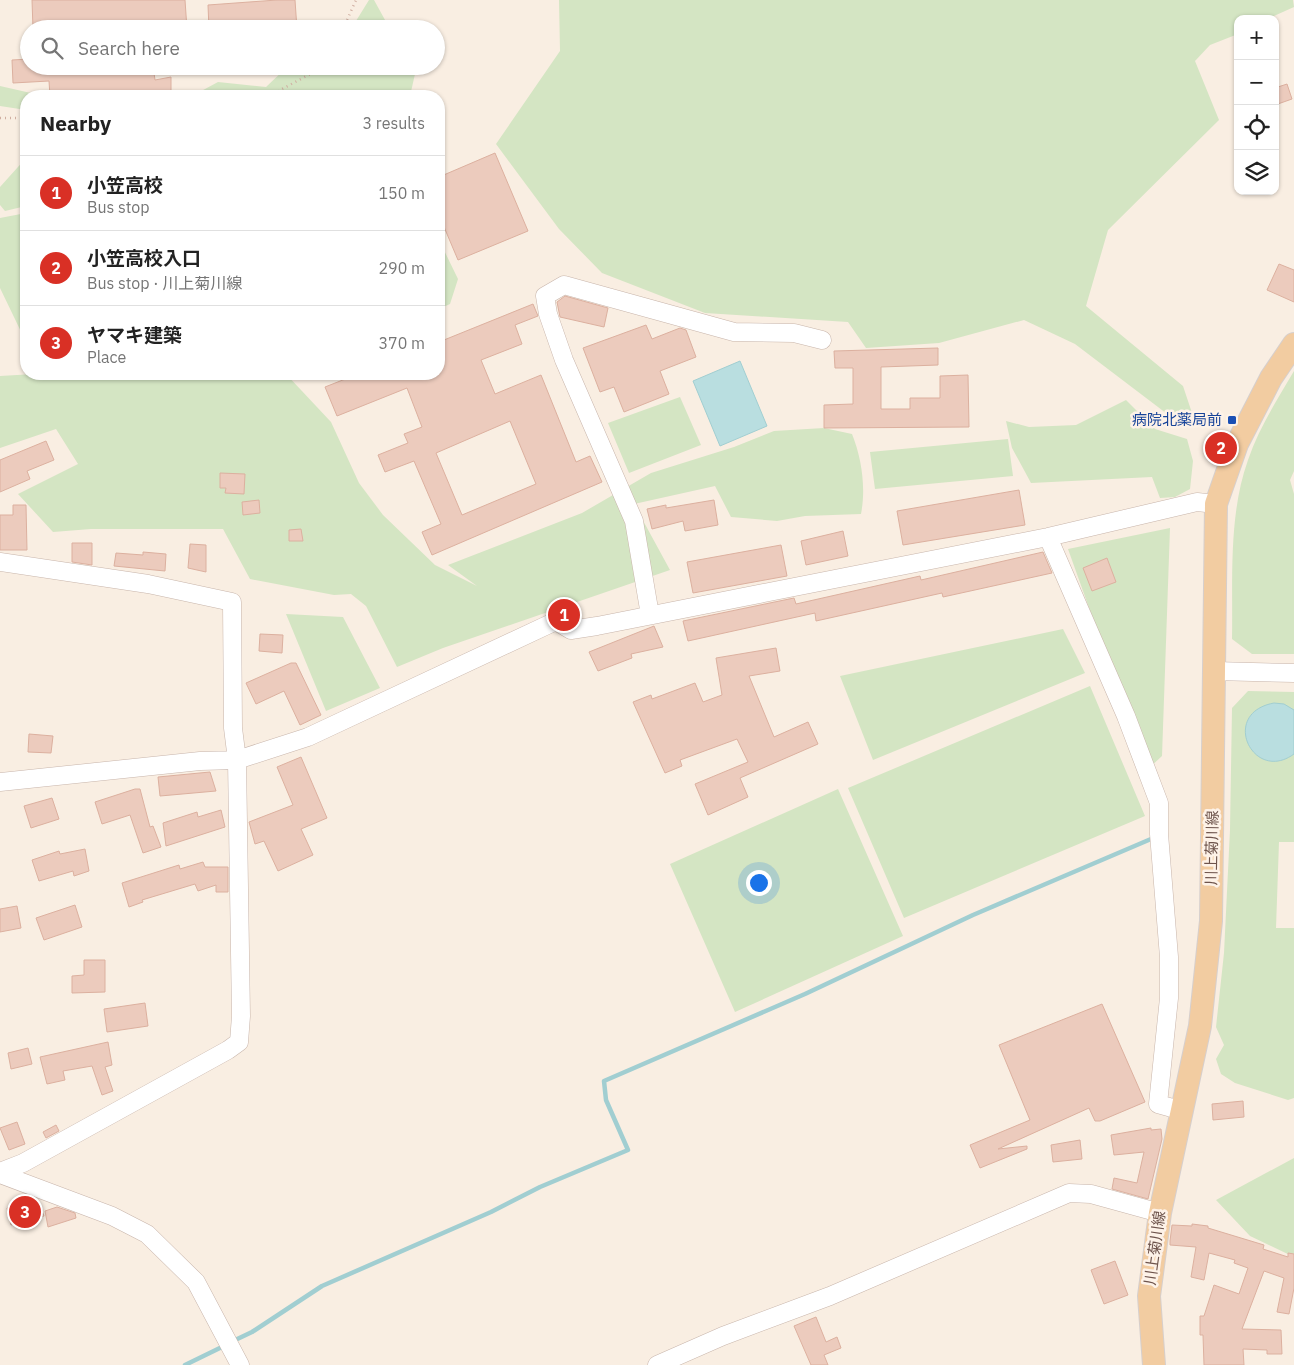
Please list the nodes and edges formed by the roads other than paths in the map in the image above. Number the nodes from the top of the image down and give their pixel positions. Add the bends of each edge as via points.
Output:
1 (822, 340) dead end
2 (1294, 344) edge
3 (1216, 504) junction
4 (1048, 537) junction
5 (0, 562) edge
6 (650, 616) junction
7 (1214, 671) junction
8 (1294, 673) edge
9 (237, 760) junction
10 (0, 782) edge
11 (1182, 1111) junction
12 (0, 1173) edge
13 (1160, 1213) junction
14 (240, 1365) edge
15 (657, 1365) edge
16 (1154, 1365) edge

1 - 6 street via 794,333 734,332 564,286 545,296 564,360 634,520
2 - 3 main road, 川上菊川線 via 1271,378 1237,444
3 - 4 street via 1197,502
3 - 7 main road, 川上菊川線
4 - 6 street
4 - 11 street via 1126,716 1159,802 1169,998 1158,1104
5 - 9 street via 148,584 232,602 233,728
6 - 9 street via 571,630 556,621 308,737
7 - 8 street
7 - 11 main road, 川上菊川線 via 1211,921 1200,1026
9 - 10 street
9 - 12 street via 240,1042
11 - 13 main road, 川上菊川線
12 - 14 street via 112,1216 147,1234 196,1282
13 - 15 street via 1091,1194 1069,1193 830,1296
13 - 16 main road, 川上菊川線 via 1148,1296

